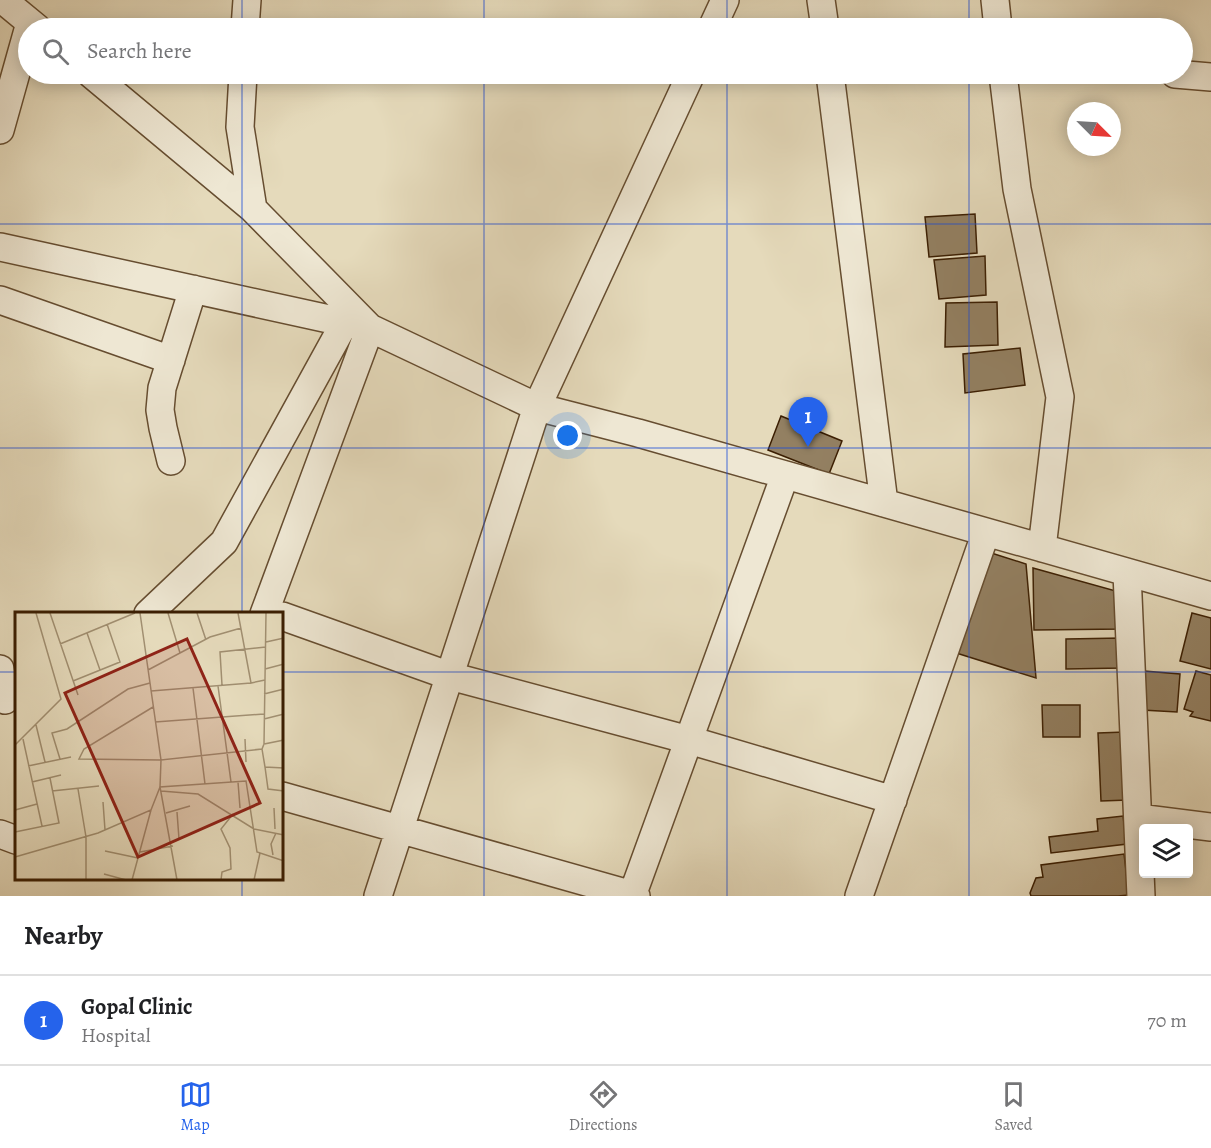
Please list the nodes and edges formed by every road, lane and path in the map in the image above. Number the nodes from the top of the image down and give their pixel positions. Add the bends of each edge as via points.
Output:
1 (3, 0) edge
2 (247, 0) edge
3 (725, 0) edge
4 (821, 0) edge
5 (995, 0) edge
6 (21, 18) edge
7 (246, 18) edge
8 (717, 18) edge
9 (824, 18) edge
10 (997, 18) edge
11 (18, 71) edge
12 (1193, 76) edge
13 (1211, 77) edge
14 (103, 84) edge
15 (242, 84) edge
16 (686, 84) edge
17 (831, 84) edge
18 (1005, 84) edge
19 (0, 130) edge
20 (253, 209) junction
21 (0, 247) edge
22 (193, 289) junction
23 (0, 300) edge
24 (358, 325) junction
25 (171, 360) junction
26 (537, 407) junction
27 (171, 461) dead end
28 (785, 475) junction
29 (884, 503) junction
30 (986, 532) junction
31 (1042, 548) junction
32 (1127, 573) junction
33 (1211, 596) edge
34 (150, 612) edge
35 (273, 612) edge
36 (284, 618) edge
37 (0, 669) edge
38 (450, 676) junction
39 (7, 699) edge
40 (689, 740) junction
41 (284, 797) edge
42 (892, 801) junction
43 (1138, 818) junction
44 (1211, 827) edge
45 (400, 829) junction
46 (0, 834) edge
47 (15, 840) edge
48 (378, 896) edge
49 (634, 896) edge
50 (859, 896) edge
51 (1141, 896) edge

1 - 6 street
2 - 7 street
3 - 8 street
4 - 9 street
5 - 10 street
11 - 19 street
12 - 13 street
14 - 20 street
15 - 20 street via 240,127
16 - 26 street
17 - 29 street
18 - 31 street via 1017,189 1060,397
20 - 24 street
21 - 22 street
22 - 24 street
22 - 25 street
23 - 25 street
24 - 26 street
24 - 34 street via 224,542
24 - 35 street
25 - 27 street via 160,410
26 - 28 street
26 - 38 street
28 - 29 street
28 - 40 street
29 - 30 street
30 - 31 street
30 - 42 street
31 - 32 street
32 - 33 street
32 - 43 street
36 - 38 street
37 - 39 street
38 - 40 street
38 - 45 street
40 - 42 street
40 - 49 street
41 - 45 street
42 - 50 street
43 - 44 street
43 - 51 street
45 - 48 street
45 - 49 street
46 - 47 street

